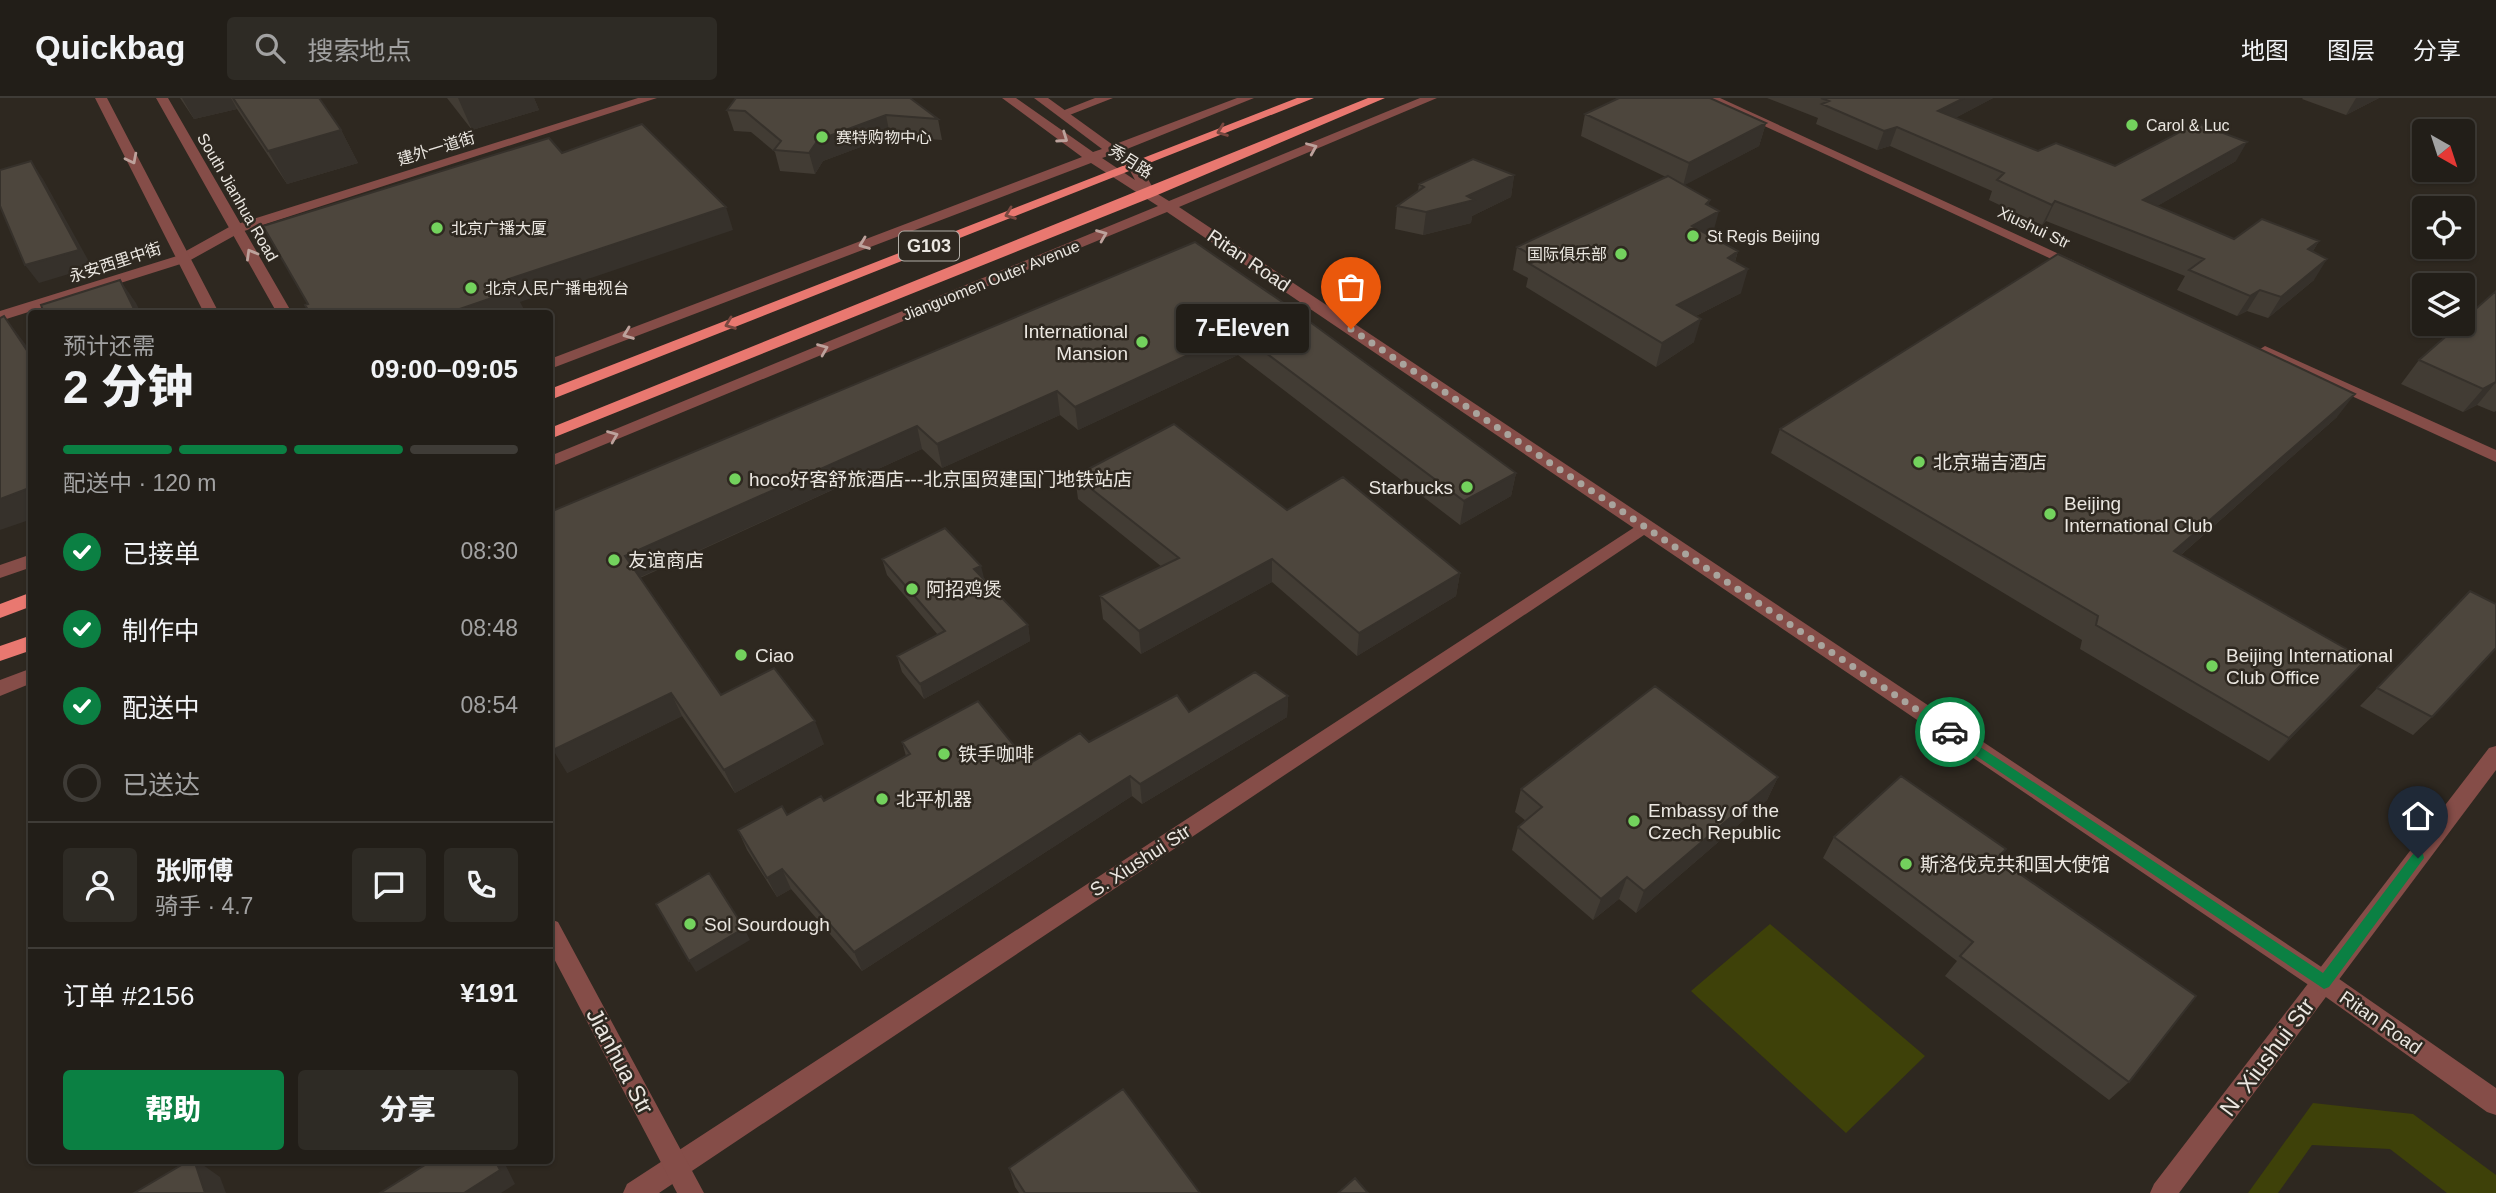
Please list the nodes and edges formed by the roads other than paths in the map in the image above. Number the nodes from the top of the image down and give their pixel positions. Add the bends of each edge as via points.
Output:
1 (101, 98) edge
2 (162, 98) edge
3 (1008, 98) edge
4 (1040, 98) edge
5 (1107, 98) edge
6 (1248, 98) edge
7 (1308, 98) edge
8 (1380, 98) edge
9 (1431, 98) edge
10 (1710, 98) edge
11 (647, 99) edge
12 (1063, 113) junction
13 (1114, 150) junction
14 (1092, 158) junction
15 (1133, 165) junction
16 (1114, 173) junction
17 (1150, 193) junction
18 (1170, 206) junction
19 (236, 229) junction
20 (182, 259) junction
21 (2090, 272) edge
22 (210, 310) edge
23 (283, 310) edge
24 (0, 316) edge
25 (2255, 347) edge
26 (553, 363) edge
27 (553, 394) edge
28 (553, 433) edge
29 (2496, 457) edge
30 (553, 460) edge
31 (1644, 527) junction
32 (28, 562) edge
33 (0, 572) edge
34 (28, 600) edge
35 (0, 611) edge
36 (28, 644) edge
37 (0, 654) edge
38 (28, 677) edge
39 (0, 688) edge
40 (2496, 754) edge
41 (553, 935) edge
42 (2324, 982) junction
43 (2496, 1103) edge
44 (676, 1166) junction
45 (636, 1193) edge
46 (691, 1193) edge
47 (2163, 1193) edge

1 -> 20 street
2 - 19 street, South Jianhua Road
3 -> 14 street, 秀月路
4 - 12 street, 秀月路
5 - 12 street
6 - 13 street
7 -> 15 highway, G103
8 - 17 highway, Jianguomen Outer Avenue / G103
18 -> 9 street, Jianguomen Outer Avenue
10 - 21 street, Xiushui Str
11 - 19 street, 建外一道街
12 - 13 street, 秀月路
13 - 14 street
13 - 15 street, 秀月路
14 - 16 street, 秀月路
14 -> 26 street
15 - 16 highway, G103
15 - 17 street, 秀月路
16 - 17 street, 秀月路
16 -> 27 highway, G103
17 - 18 street, Ritan Road
17 - 28 highway, Jianguomen Outer Avenue / G103
30 -> 18 street, Jianguomen Outer Avenue
18 - 31 street, Ritan Road
19 - 20 street, 永安西里中街
23 -> 19 street, South Jianhua Road
20 - 22 street
20 - 24 street, 永安西里中街
25 - 29 street
31 - 42 street, Ritan Road
31 - 44 street, S. Xiushui Str
32 - 33 street
34 - 35 highway
36 - 37 highway
38 - 39 street
40 - 42 street, N. Xiushui Str
41 - 44 street, Jianhua Str
42 - 43 street, Ritan Road
42 - 47 street, N. Xiushui Str
44 - 45 street, S. Xiushui Str
44 - 46 street, Jianhua Str

